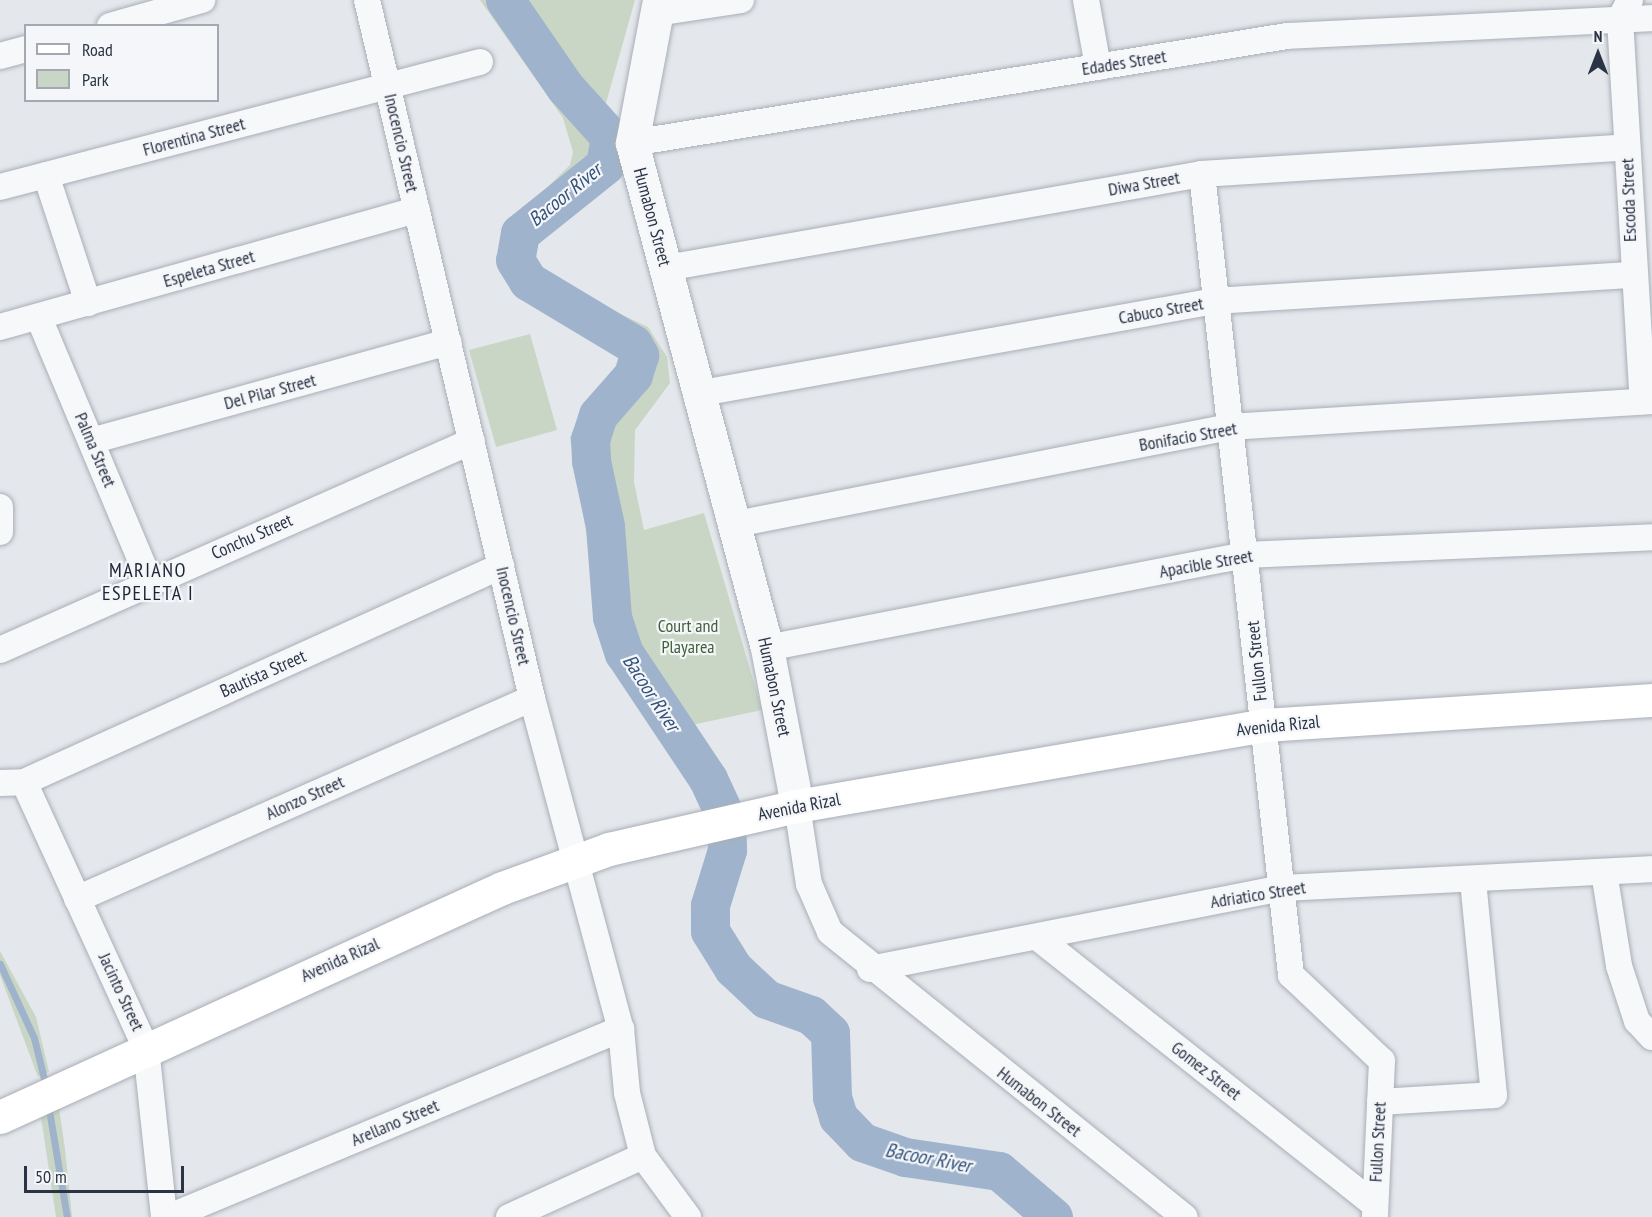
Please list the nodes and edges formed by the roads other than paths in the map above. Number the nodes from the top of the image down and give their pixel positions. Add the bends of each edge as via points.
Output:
1 (202, 0) edge
2 (368, 0) edge
3 (741, 0) edge
4 (1086, 0) edge
5 (657, 6) edge
6 (1625, 9) edge
7 (1652, 18) edge
8 (117, 24) edge
9 (24, 50) edge
10 (0, 56) edge
11 (480, 62) dead end
12 (1098, 67) junction
13 (388, 86) junction
14 (632, 143) junction
15 (1627, 147) junction
16 (1202, 174) junction
17 (46, 175) junction
18 (0, 187) edge
19 (417, 210) junction
20 (666, 268) junction
21 (1632, 275) junction
22 (1215, 301) junction
23 (88, 303) junction
24 (39, 318) junction
25 (0, 327) edge
26 (448, 342) junction
27 (696, 394) junction
28 (1647, 401) edge
29 (1229, 427) junction
30 (91, 441) junction
31 (472, 441) junction
32 (731, 525) junction
33 (1652, 537) edge
34 (1246, 555) junction
35 (501, 566) junction
36 (150, 582) junction
37 (767, 648) junction
38 (0, 650) edge
39 (532, 698) junction
40 (1652, 700) edge
41 (1265, 725) junction
42 (12, 782) edge
43 (797, 806) junction
44 (578, 858) junction
45 (1652, 869) edge
46 (1604, 872) junction
47 (1473, 880) junction
48 (1281, 888) junction
49 (77, 899) junction
50 (1037, 937) junction
51 (870, 969) junction
52 (621, 1029) junction
53 (1652, 1037) edge
54 (147, 1047) junction
55 (1380, 1102) junction
56 (0, 1117) edge
57 (643, 1156) junction
58 (1375, 1211) edge
59 (164, 1217) edge
60 (169, 1217) edge
61 (509, 1217) edge
62 (688, 1217) edge
63 (1185, 1217) edge

1 - 8 street
2 - 13 street, Inocencio Street
3 - 5 street
4 - 12 street
5 - 14 street, Humabon Street
6 - 7 street, Edades Street
6 - 12 street, Edades Street via 1287,36
6 - 15 street, Escoda Street
9 - 10 street
11 - 13 street, Florentina Street
12 - 14 street, Edades Street
13 - 17 street, Florentina Street
13 - 19 street, Inocencio Street
14 - 20 street, Humabon Street
15 - 16 street, Diwa Street
15 - 21 street, Escoda Street
16 - 20 street, Diwa Street
16 - 22 street, Fullon Street
17 - 18 street, Florentina Street
17 - 23 street
19 - 23 street, Espeleta Street
19 - 26 street, Inocencio Street
20 - 27 street, Humabon Street
21 - 22 street, Cabuco Street
21 - 28 street, Escoda Street
22 - 27 street, Cabuco Street
22 - 29 street, Fullon Street
23 - 24 street, Espeleta Street
24 - 25 street, Espeleta Street
24 - 30 street, Palma Street
26 - 30 street, Del Pilar Street
26 - 31 street, Inocencio Street
27 - 32 street, Humabon Street
28 - 29 street, Bonifacio Street
29 - 32 street, Bonifacio Street
29 - 34 street, Fullon Street
30 - 36 street, Palma Street
31 - 35 street, Inocencio Street
31 - 36 street, Conchu Street
32 - 37 street, Humabon Street
33 - 34 street, Apacible Street
34 - 37 street, Apacible Street
34 - 41 street, Fullon Street
35 - 39 street, Inocencio Street
35 - 42 street, Bautista Street
36 - 38 street, Conchu Street
37 - 43 street, Humabon Street
39 - 44 street, Inocencio Street
39 - 49 street, Alonzo Street
40 - 41 main road, Avenida Rizal
41 - 43 main road, Avenida Rizal
41 - 48 street, Fullon Street
42 - 49 street, Jacinto Street
43 - 44 main road, Avenida Rizal
43 - 51 street, Humabon Street via 809,884 826,923
44 - 52 street, Inocencio Street
44 - 54 main road, Avenida Rizal
45 - 46 street, Adriatico Street
46 - 47 street, Adriatico Street
46 - 53 street via 1619,966 1637,1021
47 - 48 street, Adriatico Street
47 - 55 street via 1494,1095
48 - 50 street, Adriatico Street
48 - 55 street, Fullon Street via 1291,975 1382,1061
49 - 54 street, Jacinto Street
50 - 51 street, Adriatico Street
50 - 58 street, Gomez Street
51 - 63 street, Humabon Street
52 - 57 street, Inocencio Street via 627,1093
52 - 60 street, Arellano Street
54 - 56 main road, Avenida Rizal
54 - 59 street, Jacinto Street
55 - 58 street, Fullon Street
57 - 61 street
57 - 62 street, Inocencio Street

